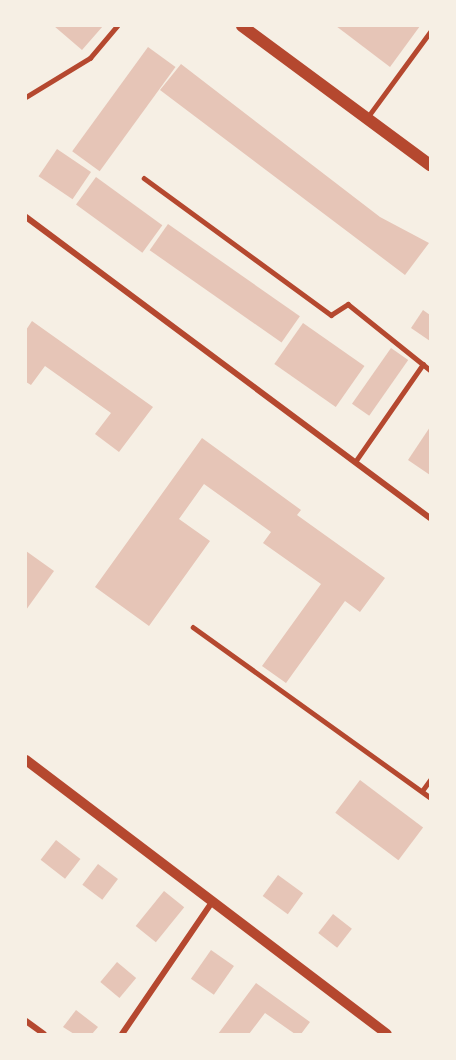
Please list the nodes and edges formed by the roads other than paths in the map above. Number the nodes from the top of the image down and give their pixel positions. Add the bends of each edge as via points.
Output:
1 (117, 26) edge
2 (242, 26) edge
3 (430, 32) edge
4 (26, 97) edge
5 (367, 118) junction
6 (430, 165) edge
7 (144, 178) dead end
8 (26, 217) edge
9 (423, 364) junction
10 (430, 370) edge
11 (355, 462) junction
12 (430, 518) edge
13 (193, 627) dead end
14 (26, 760) edge
15 (430, 780) edge
16 (422, 791) junction
17 (430, 797) edge
18 (212, 902) junction
19 (26, 1021) edge
20 (44, 1035) edge
21 (122, 1035) edge
22 (387, 1035) edge

1 - 4 lane via 90,58
2 - 5 main road
3 - 5 lane
5 - 6 main road
7 - 9 lane via 331,315 348,304
8 - 11 street
9 - 10 lane
9 - 11 lane
11 - 12 street
13 - 16 lane
14 - 18 street
15 - 16 lane
16 - 17 lane
18 - 21 street
18 - 22 street
19 - 20 street

